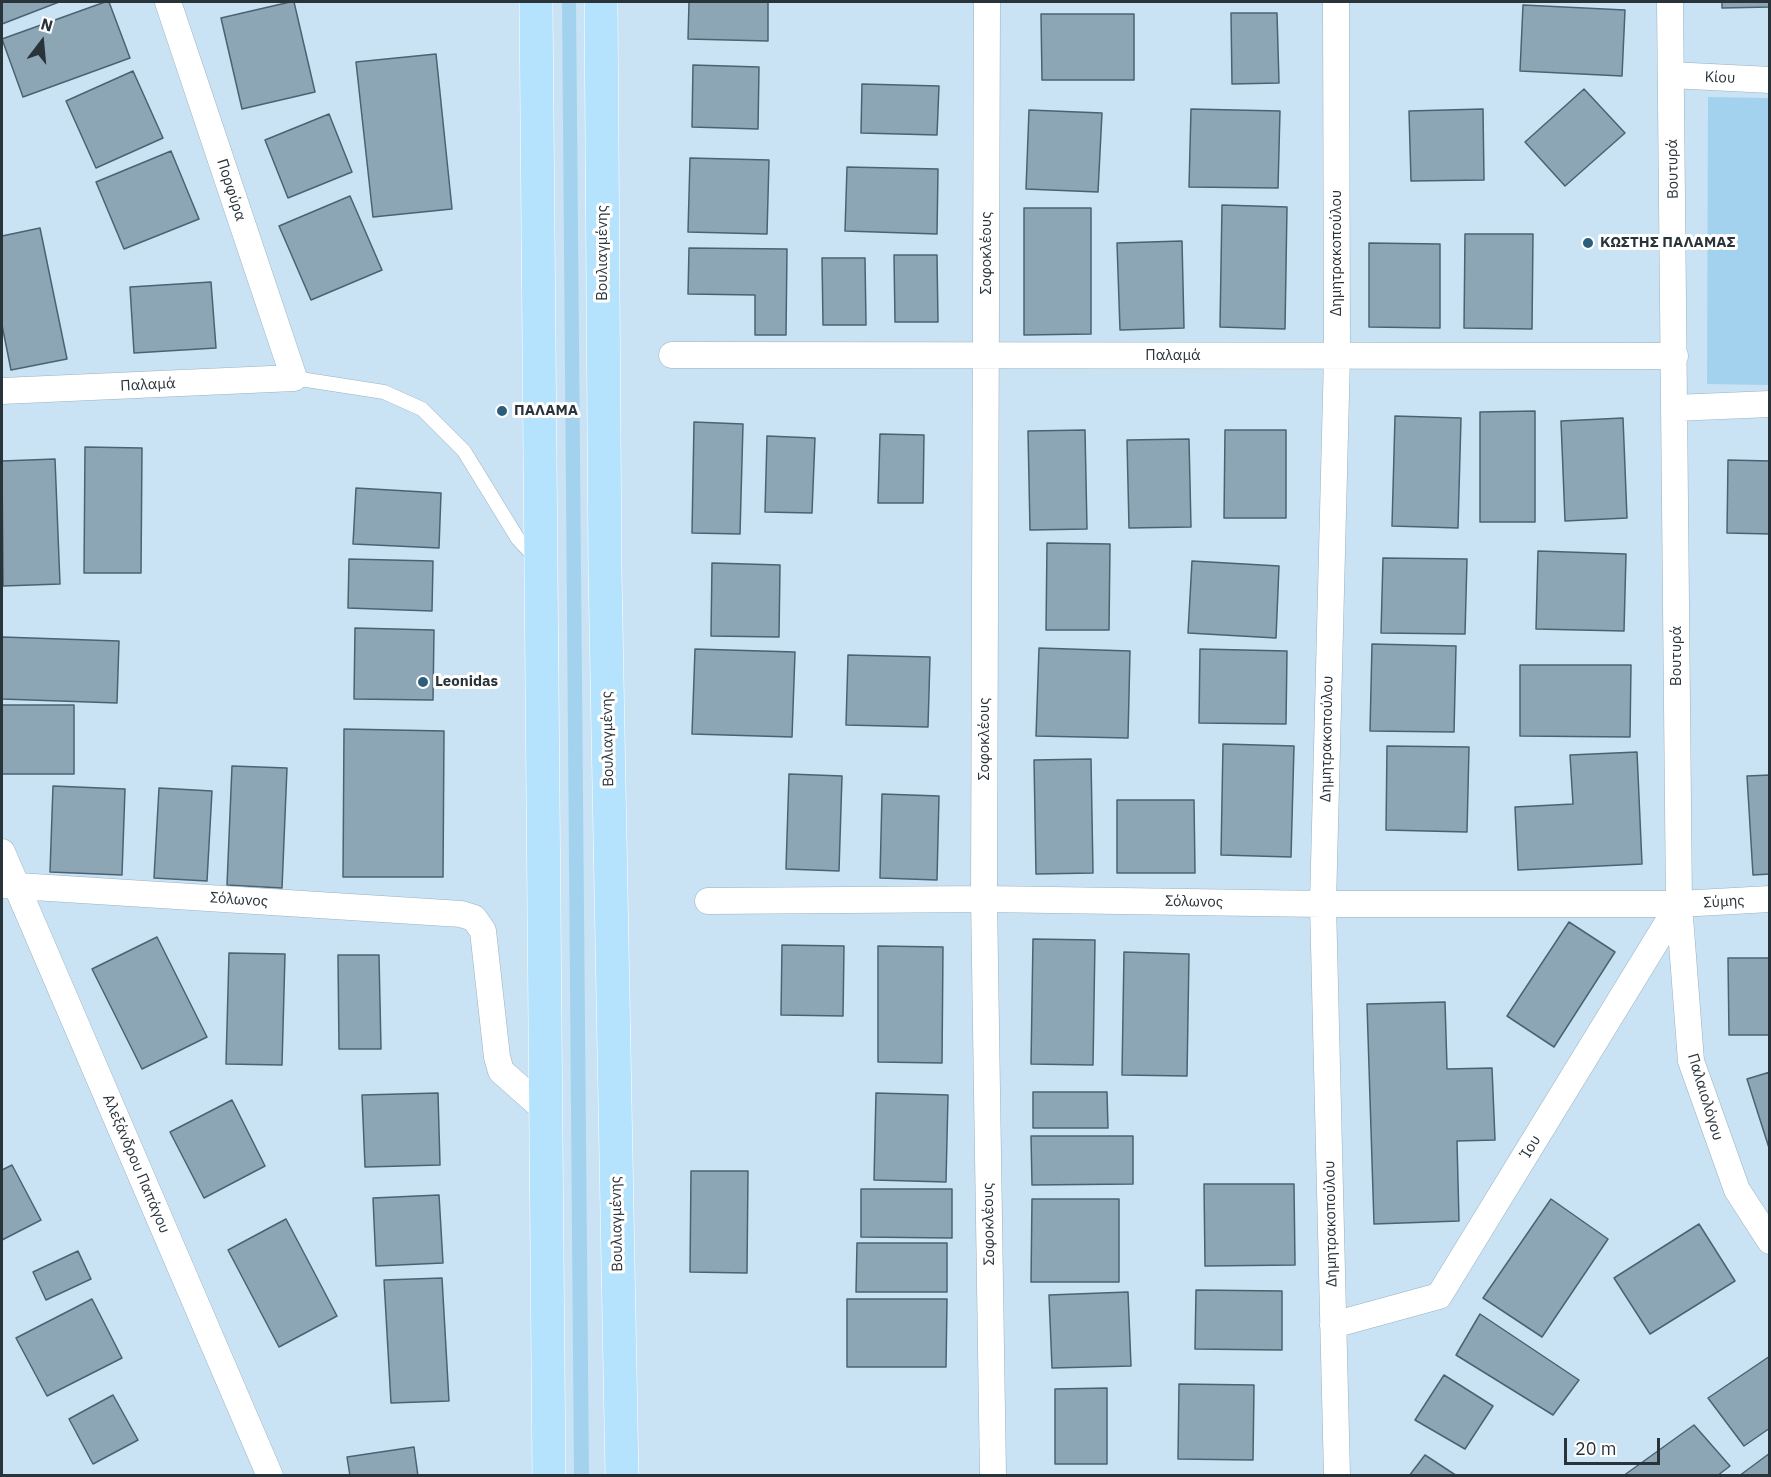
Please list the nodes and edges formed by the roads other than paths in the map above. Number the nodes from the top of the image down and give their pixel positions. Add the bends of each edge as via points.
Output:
1 (168, 2) edge
2 (536, 2) edge
3 (601, 2) edge
4 (987, 2) edge
5 (1336, 2) edge
6 (1670, 2) edge
7 (1671, 75) junction
8 (1770, 80) edge
9 (672, 355) dead end
10 (987, 355) junction
11 (1337, 356) junction
12 (1675, 356) junction
13 (294, 378) junction
14 (2, 391) edge
15 (1770, 404) edge
16 (1676, 408) junction
17 (541, 564) junction
18 (2, 852) edge
19 (9, 885) edge
20 (984, 899) junction
21 (1770, 899) edge
22 (708, 902) dead end
23 (1323, 904) junction
24 (1679, 904) junction
25 (545, 1110) junction
26 (1770, 1241) edge
27 (1333, 1325) junction
28 (270, 1476) edge
29 (549, 1476) edge
30 (622, 1476) edge
31 (993, 1476) edge
32 (1337, 1476) edge

1 - 13 street, Πορφύρα
2 - 17 main road
3 - 30 main road, Βουλιαγμένης via 606,594
4 - 10 street, Σοφοκλέους
5 - 11 street, Δημητρακοπούλου
6 - 7 street, Βουτυρά
7 - 8 street, Κίου
7 - 12 street, Βουτυρά
9 - 10 street, Παλαμά
10 - 11 street, Παλαμά
10 - 20 street, Σοφοκλέους
11 - 12 street, Παλαμά
11 - 23 street, Δημητρακοπούλου
12 - 16 street, Βουτυρά
13 - 14 street, Παλαμά
13 - 17 lane via 384,392 422,409 464,451 518,539
15 - 16 street
16 - 24 street, Βουτυρά
17 - 25 main road
18 - 19 street, Αλεξάνδρου Παπάγου
19 - 25 street, Σόλωνος via 461,914 474,918 483,931 501,1071
19 - 28 street, Αλεξάνδρου Παπάγου
20 - 22 street, Σόλωνος
20 - 23 street, Σόλωνος
20 - 31 street, Σοφοκλέους
21 - 24 street, Σύμης
23 - 24 street, Σόλωνος
23 - 27 street, Δημητρακοπούλου
24 - 26 street, Παλαιολόγου via 1691,1061 1737,1190
24 - 27 street, Ίου via 1439,1296
25 - 29 main road
27 - 32 street, Δημητρακοπούλου

